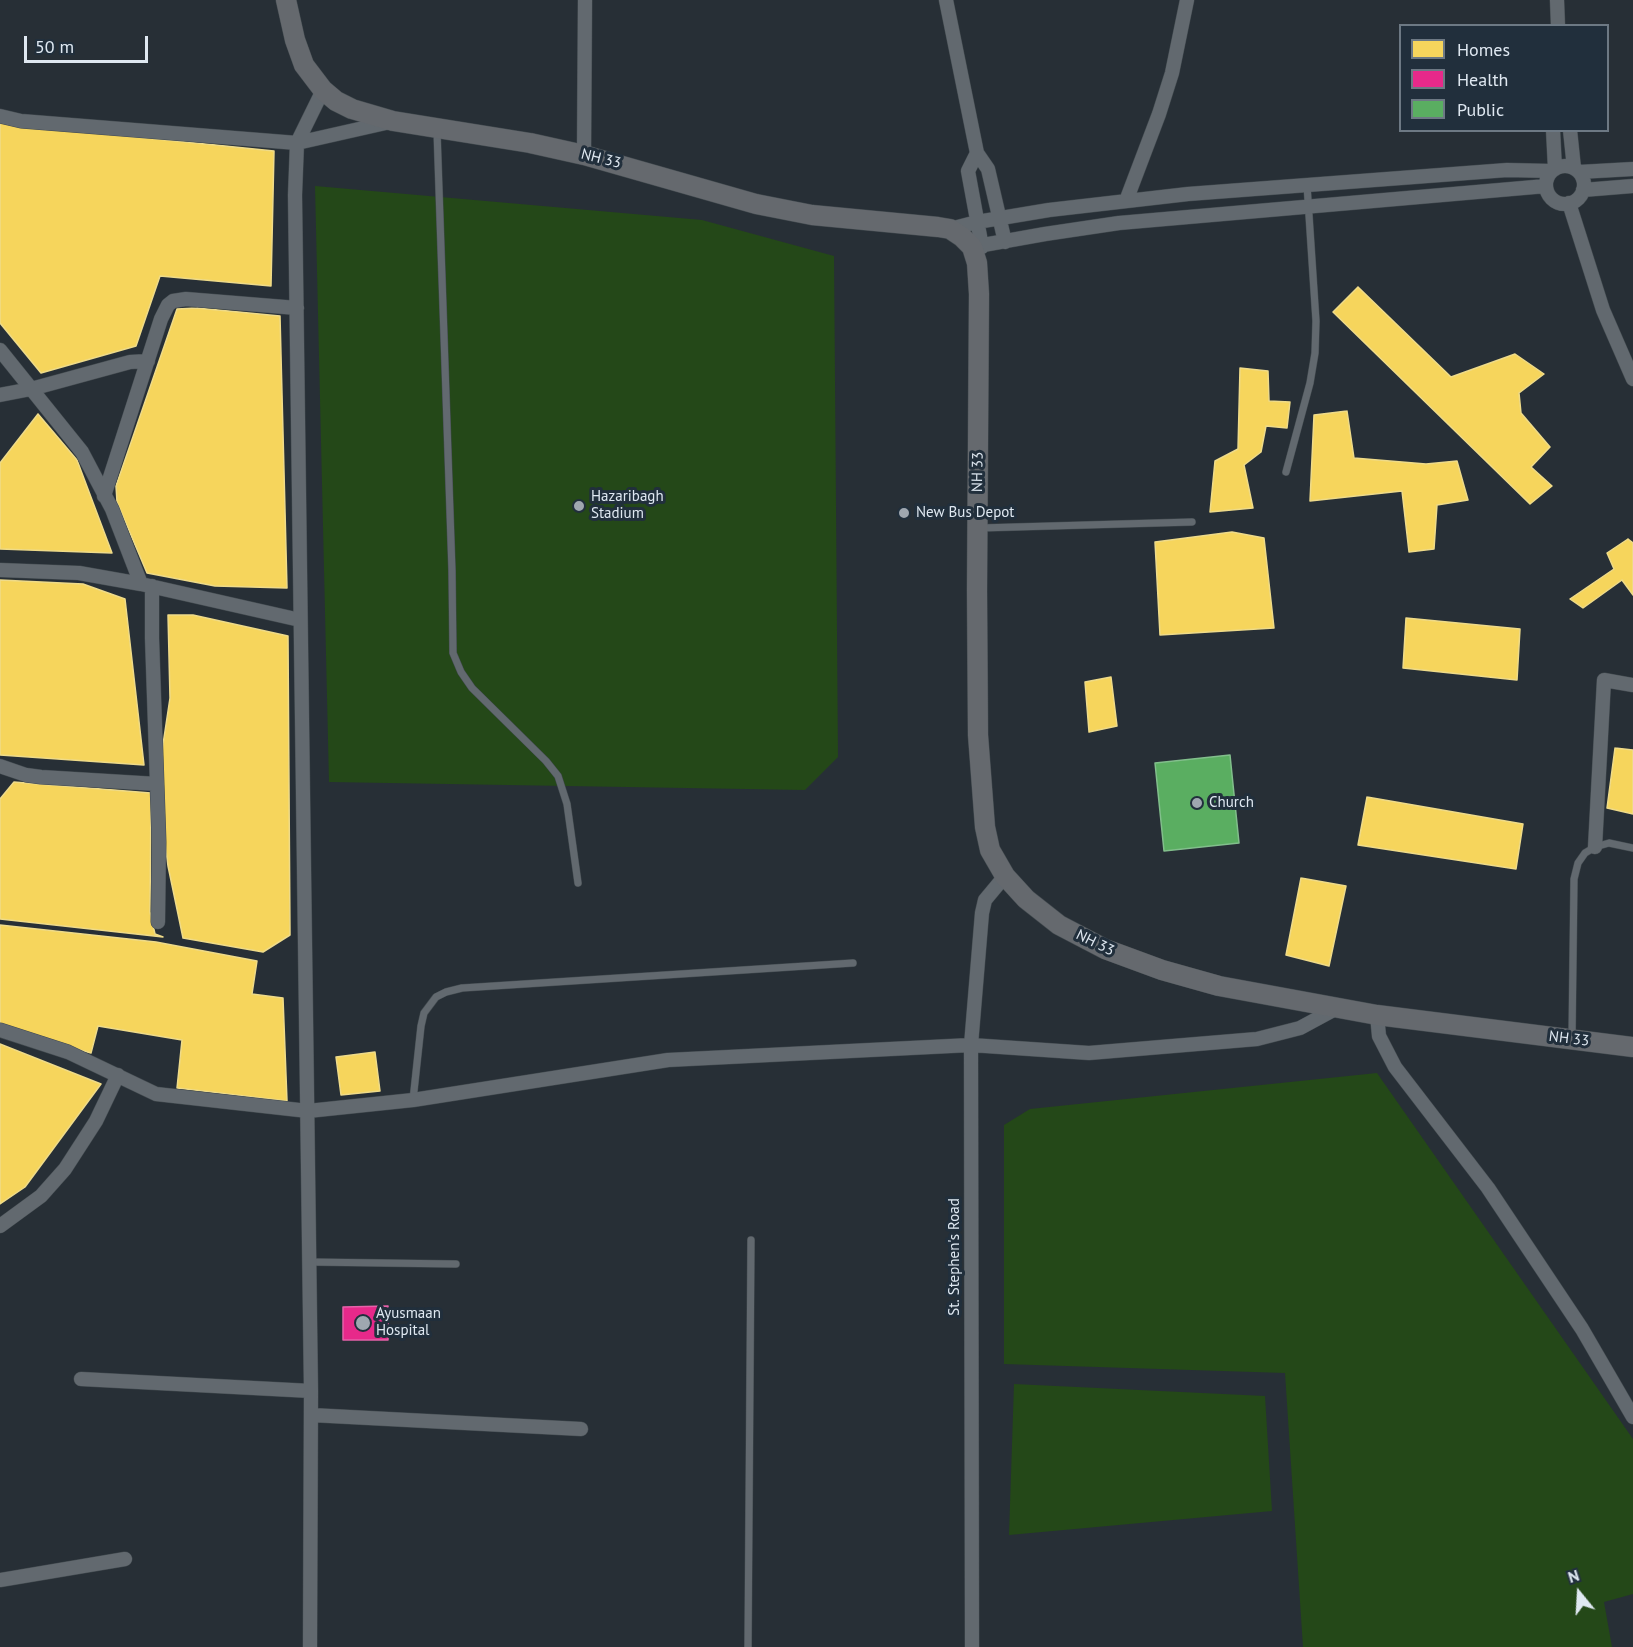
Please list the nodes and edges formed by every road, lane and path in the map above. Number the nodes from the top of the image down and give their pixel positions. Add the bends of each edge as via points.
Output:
1 (286, 0) edge
2 (585, 0) edge
3 (946, 0) edge
4 (1187, 0) edge
5 (1557, 0) edge
6 (1558, 24) edge
7 (323, 90) junction
8 (0, 116) edge
9 (393, 121) junction
10 (437, 129) junction
11 (1553, 132) edge
12 (1570, 132) edge
13 (297, 143) junction
14 (977, 153) junction
15 (584, 155) junction
16 (1633, 169) edge
17 (1553, 170) junction
18 (1576, 170) junction
19 (1307, 185) junction
20 (1546, 186) junction
21 (1633, 186) edge
22 (1583, 190) junction
23 (1126, 201) junction
24 (1569, 203) junction
25 (1308, 205) junction
26 (999, 218) junction
27 (977, 222) junction
28 (950, 230) junction
29 (1005, 242) junction
30 (977, 247) junction
31 (297, 308) junction
32 (0, 350) edge
33 (148, 361) junction
34 (1633, 379) edge
35 (31, 389) junction
36 (0, 395) edge
37 (1286, 472) dead end
38 (104, 496) junction
39 (1192, 522) dead end
40 (978, 528) junction
41 (0, 570) edge
42 (146, 585) junction
43 (300, 620) junction
44 (1633, 685) edge
45 (0, 766) edge
46 (157, 784) junction
47 (1595, 847) junction
48 (1633, 848) edge
49 (1005, 876) junction
50 (578, 883) dead end
51 (158, 922) dead end
52 (853, 963) dead end
53 (1337, 1008) junction
54 (1377, 1015) junction
55 (0, 1030) edge
56 (1572, 1040) junction
57 (971, 1045) junction
58 (1633, 1047) edge
59 (118, 1076) junction
60 (413, 1100) junction
61 (308, 1112) junction
62 (0, 1226) edge
63 (751, 1240) dead end
64 (310, 1262) junction
65 (456, 1264) dead end
66 (81, 1379) dead end
67 (311, 1391) junction
68 (311, 1414) junction
69 (1633, 1417) edge
70 (581, 1429) dead end
71 (125, 1559) dead end
72 (0, 1580) edge
73 (309, 1647) edge
74 (748, 1647) edge
75 (972, 1647) edge

1 - 7 main road, NH 33 via 304,65
2 - 15 street
3 - 14 street
4 - 23 street via 1172,73
5 - 6 street
7 - 9 main road, NH 33 via 352,109
7 - 13 street
8 - 13 street via 21,121
9 - 10 main road, NH 33
9 - 13 street
10 - 15 main road, NH 33
10 - 50 lane via 453,653 472,688 558,776 567,804
11 - 17 street
12 - 18 street
13 - 31 street
14 - 26 street via 988,169
14 - 27 street via 969,171
15 - 28 main road, NH 33 via 756,204 812,215
16 - 18 street
17 - 18 street via 1561,166
17 - 19 street
17 - 20 street
18 - 22 street via 1582,178
19 - 23 street
19 - 25 lane
20 - 24 street via 1556,202
20 - 25 street
21 - 22 street
22 - 24 street
23 - 26 street
24 - 34 street via 1604,310
25 - 29 street via 1119,223
25 - 37 lane via 1315,353
26 - 27 street
26 - 29 street
27 - 28 street
27 - 30 street
28 - 30 main road, NH 33
29 - 30 street
30 - 40 main road, NH 33
31 - 33 street via 173,301 161,319
31 - 43 street
32 - 35 street
33 - 35 street via 130,362
33 - 38 street
35 - 36 street
35 - 38 street via 82,452
38 - 42 street
39 - 40 lane
40 - 49 main road, NH 33 via 981,793 990,850
41 - 42 street via 79,573
42 - 43 street
42 - 46 street
43 - 61 street
44 - 47 street via 1604,680
45 - 46 street via 41,777
46 - 51 street
47 - 48 lane via 1609,843
47 - 56 lane via 1578,862 1574,879
49 - 53 main road, NH 33 via 1059,925 1105,949 1219,986
49 - 57 street, St. Stephen's Road via 985,900 982,913
52 - 60 lane via 446,992 436,997 424,1013
53 - 54 main road, NH 33
53 - 57 street via 1300,1028 1246,1040 1089,1053
54 - 56 main road, NH 33
54 - 69 street via 1379,1036 1395,1067 1488,1188 1582,1329
55 - 59 street via 69,1052
56 - 58 main road, NH 33
57 - 60 street via 668,1060
57 - 75 street, St. Stephen's Road
59 - 61 street via 156,1094
59 - 62 street via 66,1169 41,1196
60 - 61 street
61 - 64 street
63 - 74 lane
64 - 65 lane
64 - 67 street
66 - 67 street
67 - 68 street
68 - 70 street
68 - 73 street
71 - 72 street

